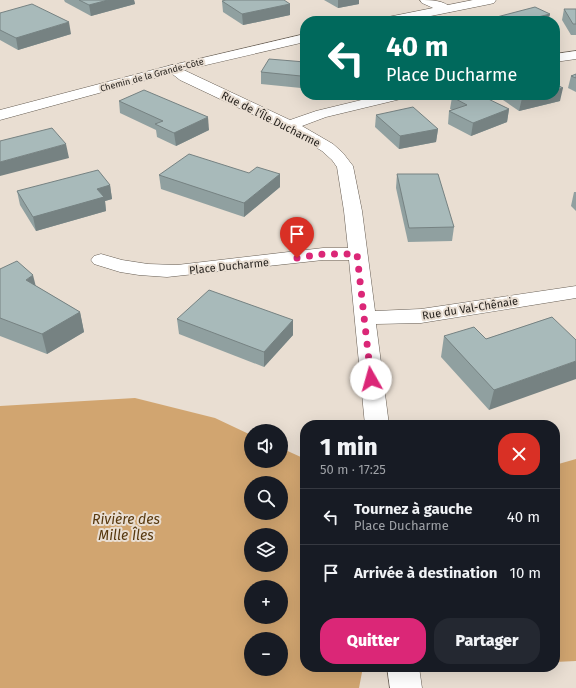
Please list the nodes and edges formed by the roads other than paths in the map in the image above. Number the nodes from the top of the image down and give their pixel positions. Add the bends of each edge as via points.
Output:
1 (426, 0) edge
2 (490, 0) edge
3 (446, 9) junction
4 (412, 16) edge
5 (300, 39) edge
6 (576, 55) edge
7 (560, 57) edge
8 (173, 69) junction
9 (379, 100) edge
10 (0, 115) edge
11 (288, 126) junction
12 (357, 254) junction
13 (101, 260) dead end
14 (576, 292) edge
15 (364, 318) junction
16 (376, 420) edge
17 (404, 672) edge
18 (406, 688) edge

1 - 3 street
2 - 3 street
3 - 4 street
5 - 8 street, Chemin de la Grande-Côte
6 - 7 street
8 - 10 street, Chemin de la Grande-Côte
8 - 11 street, Rue de l'Île Ducharme
9 - 11 street via 321,114
11 - 12 street, Rue de l'Île Ducharme via 329,149 345,166
12 - 13 street, Place Ducharme via 323,254 177,272 153,272
12 - 15 street, Rue de l'Île Ducharme
14 - 15 street, Rue du Val-Chênaie via 421,316
15 - 16 street, Rue de l'Île Ducharme
17 - 18 street

